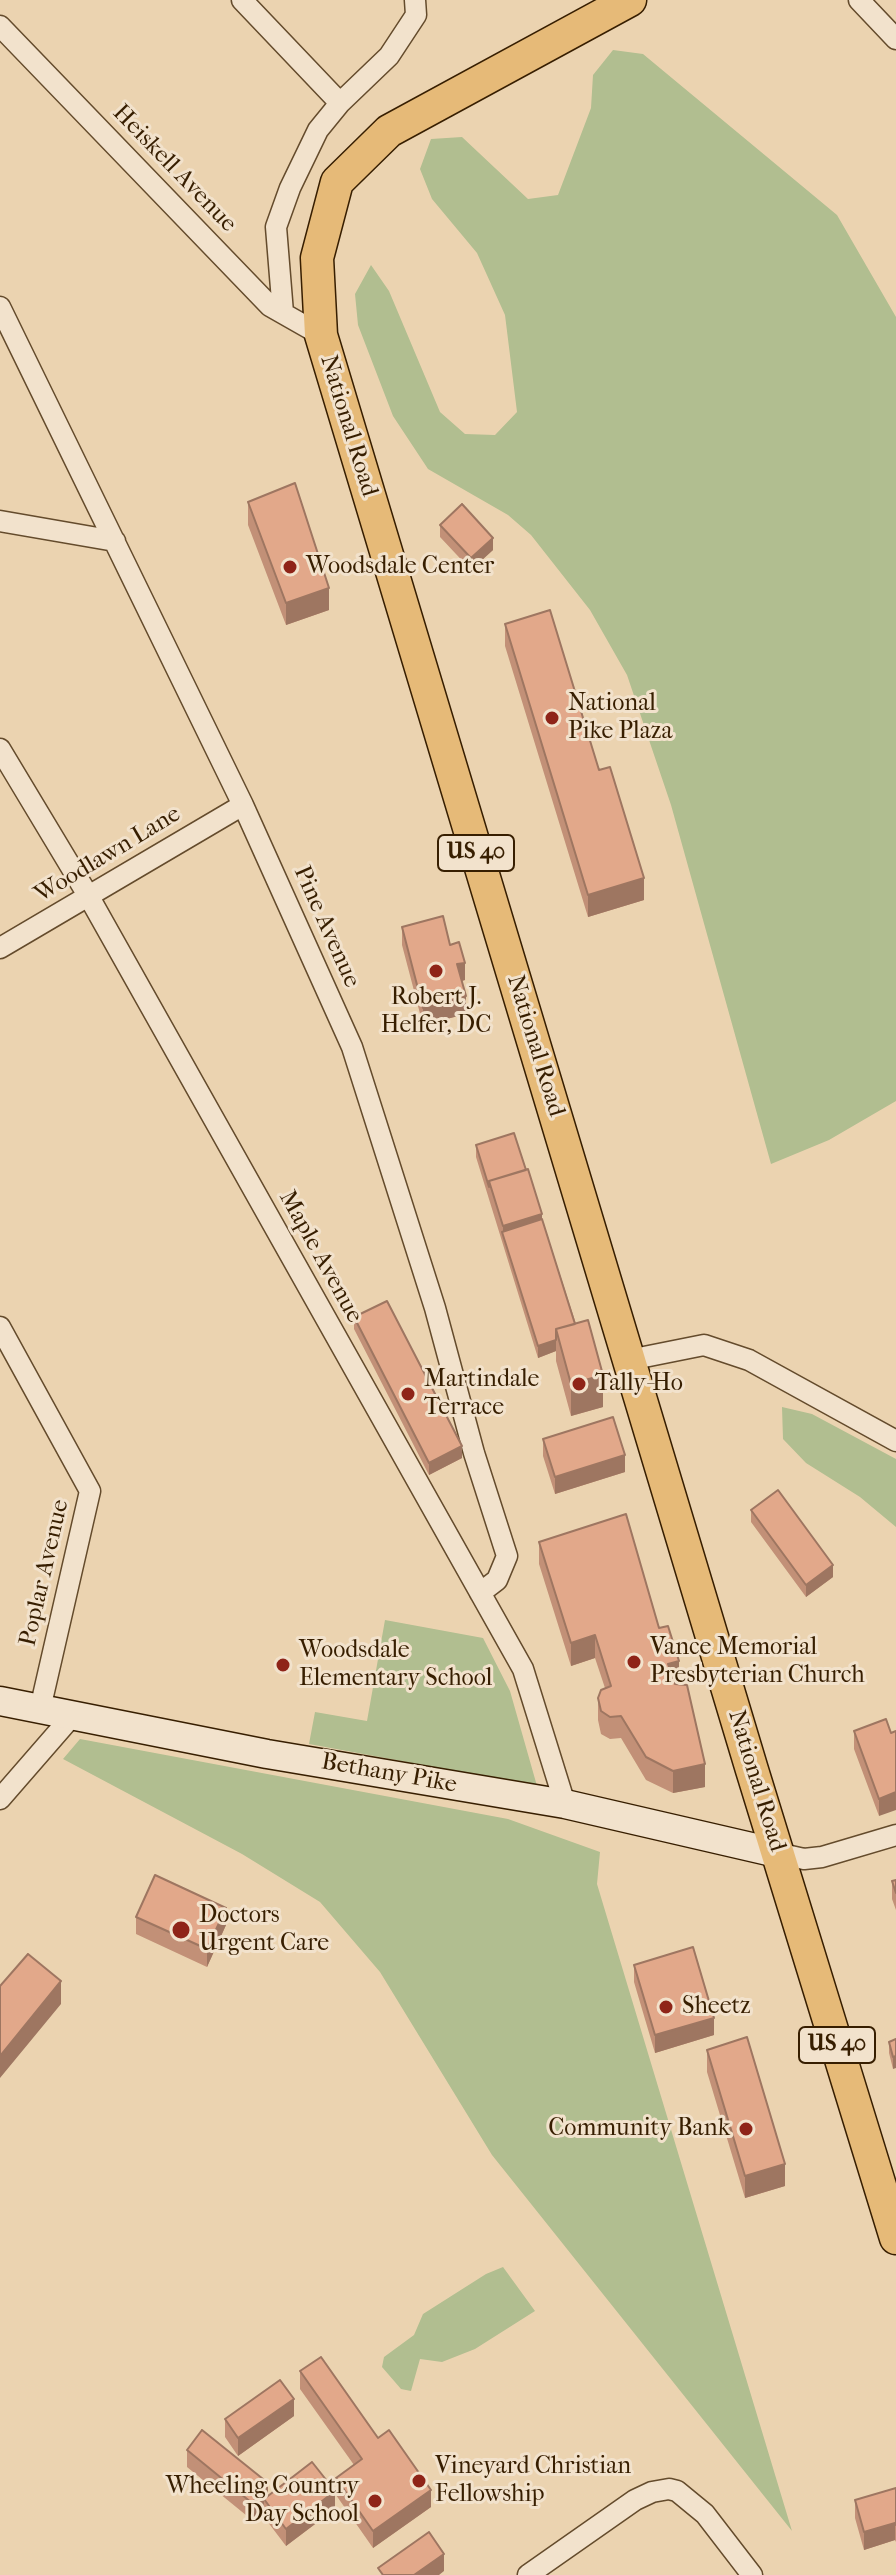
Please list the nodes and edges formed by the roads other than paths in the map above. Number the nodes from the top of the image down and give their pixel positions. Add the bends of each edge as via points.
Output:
1 (242, 0) edge
2 (415, 0) edge
3 (630, 0) edge
4 (859, 0) edge
5 (0, 26) edge
6 (896, 39) edge
7 (340, 103) junction
8 (0, 307) edge
9 (283, 313) junction
10 (321, 335) junction
11 (0, 521) edge
12 (115, 541) junction
13 (0, 749) edge
14 (243, 805) junction
15 (89, 897) junction
16 (0, 948) edge
17 (0, 1327) edge
18 (629, 1360) junction
19 (896, 1441) edge
20 (480, 1593) junction
21 (0, 1701) edge
22 (40, 1709) junction
23 (73, 1715) junction
24 (1, 1795) edge
25 (565, 1804) junction
26 (896, 1835) edge
27 (777, 1853) junction
28 (890, 2202) edge
29 (896, 2238) edge
30 (528, 2575) edge
31 (752, 2575) edge

1 - 7 street
2 - 7 street via 416,15 389,56
3 - 10 main road, National Road / US 40 via 389,131 337,182 317,258
4 - 6 street
5 - 9 street, Heiskell Avenue via 270,306
7 - 9 street via 318,130 276,227
8 - 12 street, Pine Avenue
9 - 10 street, Heiskell Avenue
10 - 18 main road, National Road / US 40
11 - 12 street
12 - 14 street, Pine Avenue
13 - 15 street, Maple Avenue
14 - 15 street, Woodlawn Lane
14 - 20 street, Pine Avenue via 352,1047 435,1308 507,1556 497,1580
15 - 16 street, Woodlawn Lane
15 - 20 street, Maple Avenue
17 - 22 street, Poplar Avenue via 90,1491
18 - 19 street via 704,1345 749,1360
18 - 27 main road, National Road / US 40
20 - 25 street, Maple Avenue via 523,1669
21 - 22 main road, Bethany Pike
22 - 23 main road, Bethany Pike
23 - 24 street
23 - 25 main road, Bethany Pike
25 - 27 main road, Bethany Pike
26 - 27 street via 822,1857
27 - 28 main road, National Road / US 40
28 - 29 main road, National Road / US 40
30 - 31 street via 635,2500 652,2492 677,2491 705,2514

